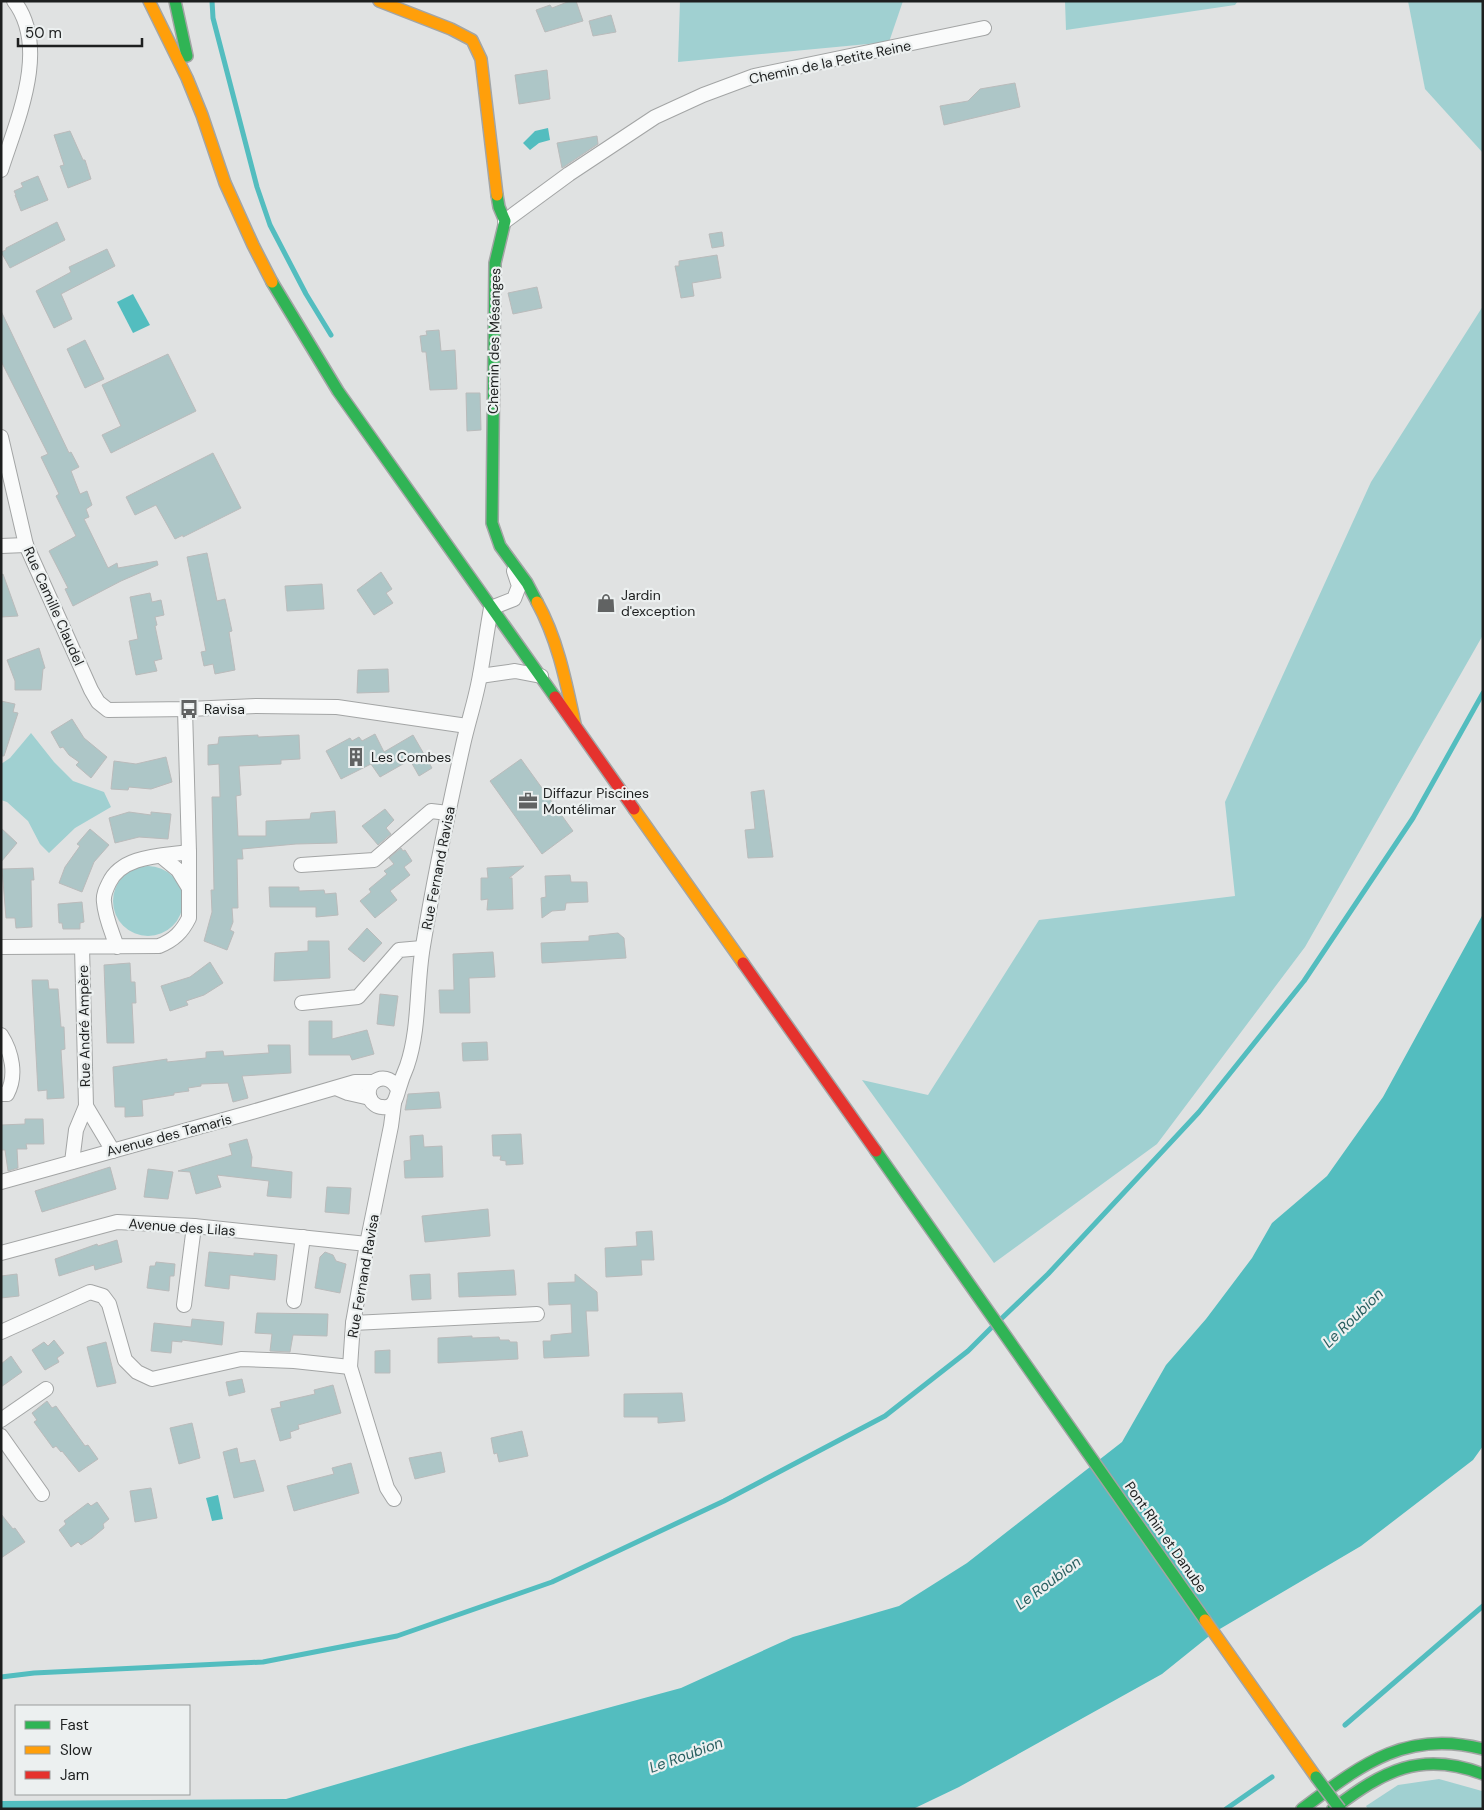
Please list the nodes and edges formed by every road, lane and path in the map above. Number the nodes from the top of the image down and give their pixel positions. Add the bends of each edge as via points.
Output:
1 (14, 1) edge
2 (149, 1) edge
3 (175, 1) edge
4 (379, 1) edge
5 (984, 28) dead end
6 (198, 103) junction
7 (1, 170) edge
8 (505, 221) junction
9 (1, 437) edge
10 (26, 545) junction
11 (1, 546) edge
12 (511, 563) junction
13 (491, 608) junction
14 (480, 676) junction
15 (541, 676) junction
16 (185, 709) junction
17 (575, 724) junction
18 (468, 726) junction
19 (448, 813) junction
20 (189, 852) junction
21 (161, 856) junction
22 (301, 865) dead end
23 (190, 888) junction
24 (1, 947) edge
25 (82, 947) junction
26 (117, 947) junction
27 (422, 948) junction
28 (302, 1003) dead end
29 (1, 1035) edge
30 (408, 1062) junction
31 (379, 1080) junction
32 (336, 1088) junction
33 (1, 1094) edge
34 (370, 1098) junction
35 (391, 1100) junction
36 (86, 1106) junction
37 (113, 1151) junction
38 (72, 1162) junction
39 (1, 1182) edge
40 (194, 1226) junction
41 (303, 1237) junction
42 (367, 1244) junction
43 (1, 1253) edge
44 (294, 1300) dead end
45 (184, 1305) dead end
46 (536, 1314) dead end
47 (354, 1323) junction
48 (1, 1332) edge
49 (350, 1367) junction
50 (46, 1389) dead end
51 (1, 1420) edge
52 (1, 1436) edge
53 (42, 1494) dead end
54 (394, 1499) dead end
55 (1483, 1749) edge
56 (1483, 1774) edge
57 (1302, 1809) edge
58 (1333, 1809) edge
59 (1340, 1809) edge

1 - 7 street via 28,33 32,52 27,88
2 - 6 main road
3 - 6 main road
4 - 8 main road via 472,40 481,59 498,207
5 - 8 street, Chemin de la Petite Reine via 754,76 703,95 655,117
6 - 13 main road, Pont Rhin et Danube via 229,194 284,306 338,391
8 - 12 main road, Chemin des Mésanges via 495,263 492,523 500,546
9 - 10 street, Rue Camille Claudel
10 - 11 street
10 - 16 street, Rue Camille Claudel via 98,702 108,710
12 - 13 street, Chemin des Mésanges via 518,586 514,599
12 - 17 main road, Chemin des Mésanges via 527,583 544,615 562,664
13 - 14 street, Rue Fernand Ravisa
13 - 15 main road, Pont Rhin et Danube
14 - 15 street via 515,671
14 - 18 street, Rue Fernand Ravisa
15 - 17 main road, Pont Rhin et Danube
16 - 18 street via 337,707
16 - 20 street
17 - 59 main road, Pont Rhin et Danube, bridge
18 - 19 street, Rue Fernand Ravisa
19 - 22 street via 431,811 374,860
19 - 27 street, Rue Fernand Ravisa
20 - 21 street
20 - 23 street
21 - 23 street via 178,870
21 - 26 street via 126,864 110,879 104,900 105,911
23 - 26 street via 189,918 178,936 159,946
24 - 25 street
25 - 26 street
25 - 36 street, Rue André Ampère
27 - 28 street via 398,950 358,997
27 - 30 street, Rue Fernand Ravisa via 414,1040
29 - 33 street via 9,1048 12,1085 7,1094
30 - 31 street
30 - 35 street, Rue Fernand Ravisa
31 - 32 street, Avenue des Tamaris
31 - 34 street via 370,1088
31 - 35 street via 393,1082
32 - 34 street
32 - 37 street, Avenue des Tamaris
34 - 35 street via 372,1102
35 - 42 street, Rue Fernand Ravisa via 391,1126
36 - 37 street, Rue André Ampère
36 - 38 street, Rue André Ampère via 76,1130
37 - 38 street, Avenue des Tamaris
38 - 39 street, Avenue des Tamaris
40 - 41 street, Avenue des Lilas
40 - 43 street, Avenue des Lilas via 117,1222
40 - 45 street
41 - 42 street, Avenue des Lilas
41 - 44 street
42 - 47 street, Rue Fernand Ravisa
46 - 47 street
47 - 49 street, Rue Fernand Ravisa
48 - 49 street via 90,1292 103,1296 109,1304 125,1360 137,1372 152,1379 241,1359
49 - 54 street via 387,1488
50 - 51 street
52 - 53 street
55 - 57 main road via 1452,1744 1406,1748 1375,1759
56 - 58 main road via 1459,1765 1418,1764 1394,1771 1358,1790

